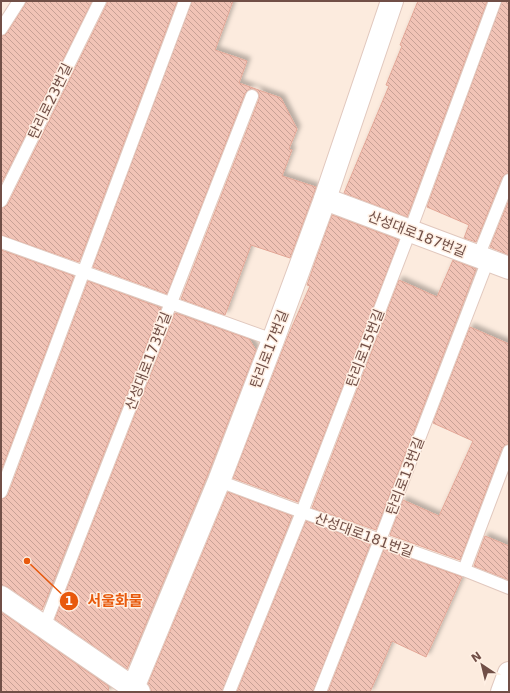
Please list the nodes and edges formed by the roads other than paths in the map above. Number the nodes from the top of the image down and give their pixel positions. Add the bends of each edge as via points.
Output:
1 (19, 1) edge
2 (100, 1) edge
3 (185, 1) edge
4 (392, 1) edge
5 (495, 1) edge
6 (1, 29) edge
7 (252, 96) dead end
8 (509, 180) edge
9 (325, 199) junction
10 (1, 201) edge
11 (410, 231) junction
12 (1, 242) edge
13 (483, 258) junction
14 (509, 268) edge
15 (83, 272) junction
16 (171, 303) junction
17 (273, 340) junction
18 (509, 451) edge
19 (219, 481) junction
20 (1, 492) edge
21 (302, 512) junction
22 (380, 540) junction
23 (464, 570) junction
24 (509, 588) edge
25 (1, 597) edge
26 (44, 627) junction
27 (509, 673) edge
28 (134, 691) edge
29 (229, 692) edge
30 (320, 692) edge
31 (502, 692) edge

1 - 6 lane
2 - 10 lane, 탄리로23번길
3 - 15 lane
4 - 9 street, 탄리로17번길
5 - 11 lane, 탄리로15번길
7 - 16 lane, 산성대로173번길
8 - 13 lane, 탄리로13번길
9 - 11 street, 산성대로187번길
9 - 17 street, 탄리로17번길
11 - 13 street, 산성대로187번길
11 - 21 lane, 탄리로15번길
12 - 15 lane
13 - 14 street, 산성대로187번길
13 - 22 lane, 탄리로13번길
15 - 16 lane
15 - 20 lane
16 - 17 lane
16 - 26 lane, 산성대로173번길
17 - 19 street, 탄리로17번길
18 - 23 lane
19 - 21 lane, 산성대로181번길
19 - 28 street, 탄리로17번길
21 - 22 lane, 산성대로181번길
21 - 29 lane, 탄리로15번길
22 - 23 lane, 산성대로181번길
22 - 30 lane, 탄리로13번길
23 - 24 lane, 산성대로181번길
25 - 26 street
26 - 28 street
27 - 31 street

